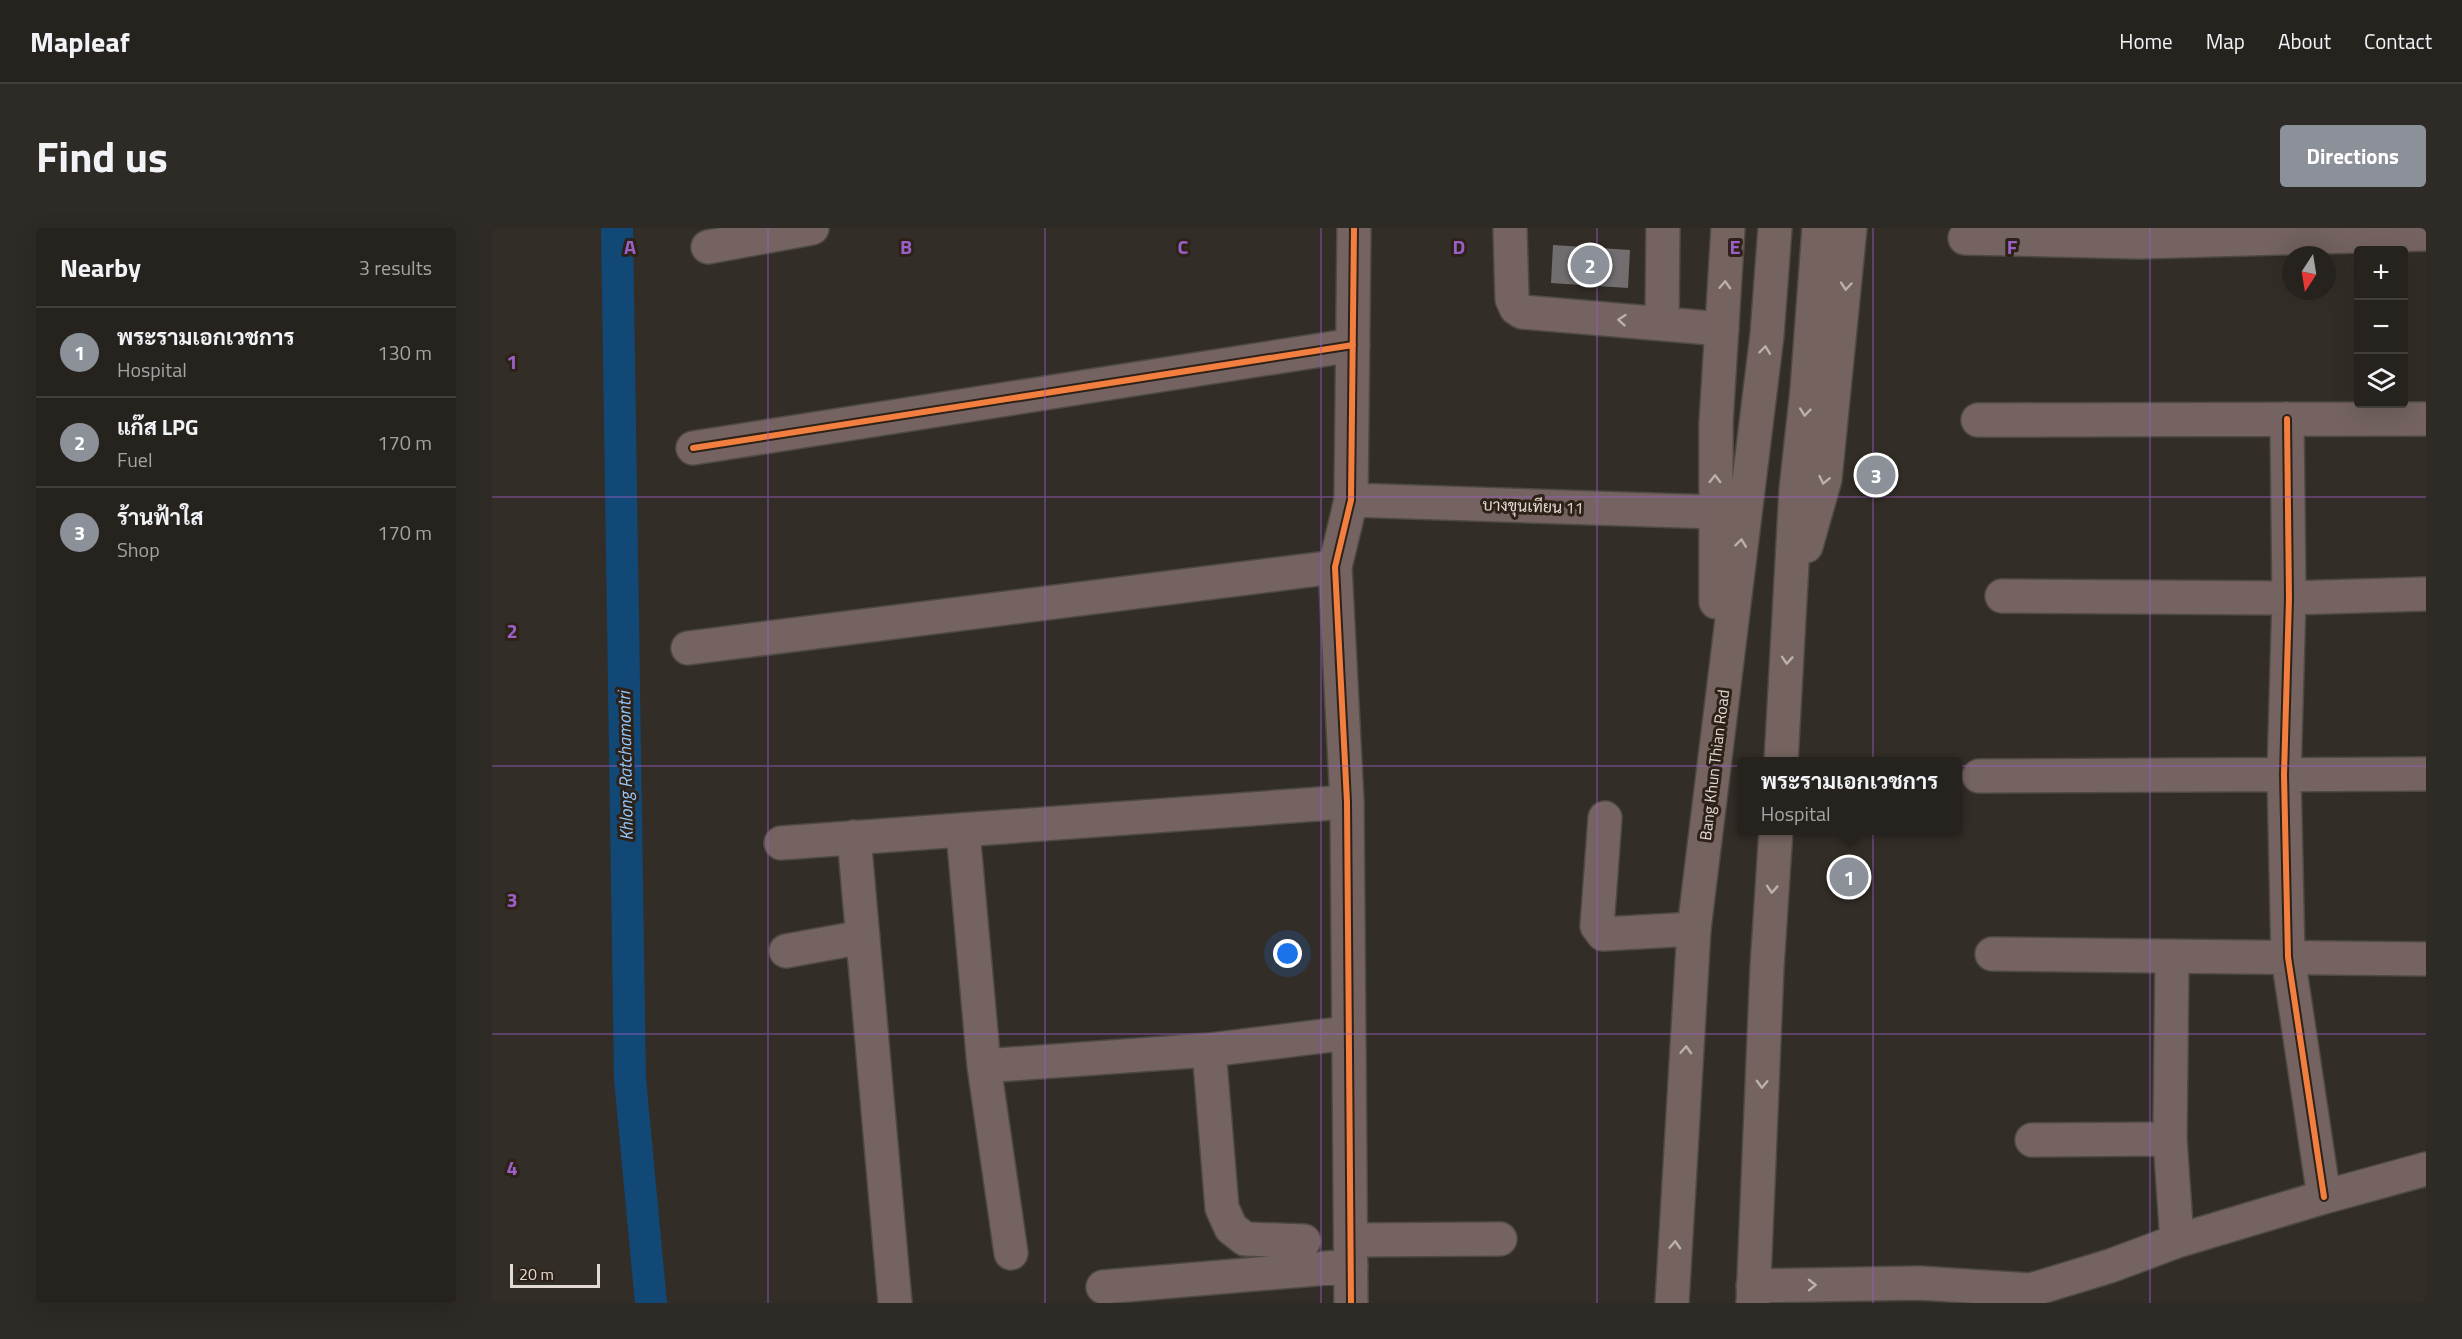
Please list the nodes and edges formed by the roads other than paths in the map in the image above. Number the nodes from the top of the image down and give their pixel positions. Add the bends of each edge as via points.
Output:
1 (812, 228) edge
2 (1354, 228) edge
3 (1510, 228) edge
4 (1664, 228) edge
5 (1728, 228) edge
6 (1775, 228) edge
7 (1819, 228) edge
8 (1850, 228) edge
9 (2426, 234) edge
10 (2140, 235) edge
11 (1965, 238) dead end
12 (708, 247) dead end
13 (1662, 323) junction
14 (1722, 329) junction
15 (1353, 345) junction
16 (2287, 419) junction
17 (2426, 419) edge
18 (1978, 420) dead end
19 (693, 448) dead end
20 (1352, 500) junction
21 (1715, 512) junction
22 (1335, 567) junction
23 (2426, 594) edge
24 (2002, 596) dead end
25 (2289, 598) junction
26 (1791, 602) junction
27 (688, 648) dead end
28 (1719, 727) junction
29 (1781, 757) edge
30 (2426, 774) edge
31 (2284, 775) junction
32 (1979, 776) dead end
33 (1347, 802) junction
34 (1605, 818) dead end
35 (963, 832) junction
36 (1776, 835) edge
37 (854, 837) junction
38 (781, 843) dead end
39 (1694, 929) junction
40 (863, 937) junction
41 (786, 951) dead end
42 (1992, 954) dead end
43 (2172, 957) junction
44 (2288, 957) junction
45 (2426, 959) edge
46 (1348, 1033) junction
47 (1209, 1050) junction
48 (984, 1066) junction
49 (2170, 1139) junction
50 (2032, 1140) dead end
51 (2426, 1169) edge
52 (2324, 1197) junction
53 (1500, 1239) dead end
54 (1304, 1241) dead end
55 (2177, 1241) junction
56 (1011, 1252) dead end
57 (1351, 1253) junction
58 (1103, 1287) dead end
59 (1753, 1294) edge
60 (2021, 1296) edge
61 (895, 1303) edge
62 (1351, 1303) edge
63 (1672, 1303) edge

1 - 12 street
2 - 15 street
13 -> 3 street via 1522,312 1512,298
4 - 13 street
14 -> 5 main road
28 -> 6 main road, Bang Khun Thian Road via 1767,335
7 -> 26 main road via 1796,490
8 -> 26 main road via 1825,478
9 - 10 street
10 - 11 street
13 - 14 street
21 -> 14 main road
15 - 19 street
15 - 20 street
16 - 17 street
16 - 18 street
16 - 25 street
20 - 21 street, บางขุนเทียน 11
20 - 22 street
21 - 28 main road
22 - 27 street
22 - 33 street
23 - 25 street
24 - 25 street
25 - 31 street
26 -> 29 main road
28 - 39 main road, Bang Khun Thian Road
30 - 31 street
31 - 32 street
31 - 44 street
33 - 35 street
33 - 46 street
34 - 39 street via 1597,926 1602,934
35 - 37 street
35 - 48 street
36 -> 59 main road
37 - 38 street
37 - 40 street
63 -> 39 main road, Bang Khun Thian Road
40 - 41 street
40 - 61 street
42 - 43 street
43 - 44 street
43 - 49 street
44 - 45 street
44 - 52 street
46 - 47 street
46 - 57 street
47 - 48 street
47 - 54 street via 1222,1208 1231,1228 1245,1239
48 - 56 street
49 - 50 street
49 - 55 street
51 - 52 street
52 - 55 street
53 - 57 street
55 - 60 street
57 - 58 street
57 - 62 street
59 -> 60 street via 1919,1284

